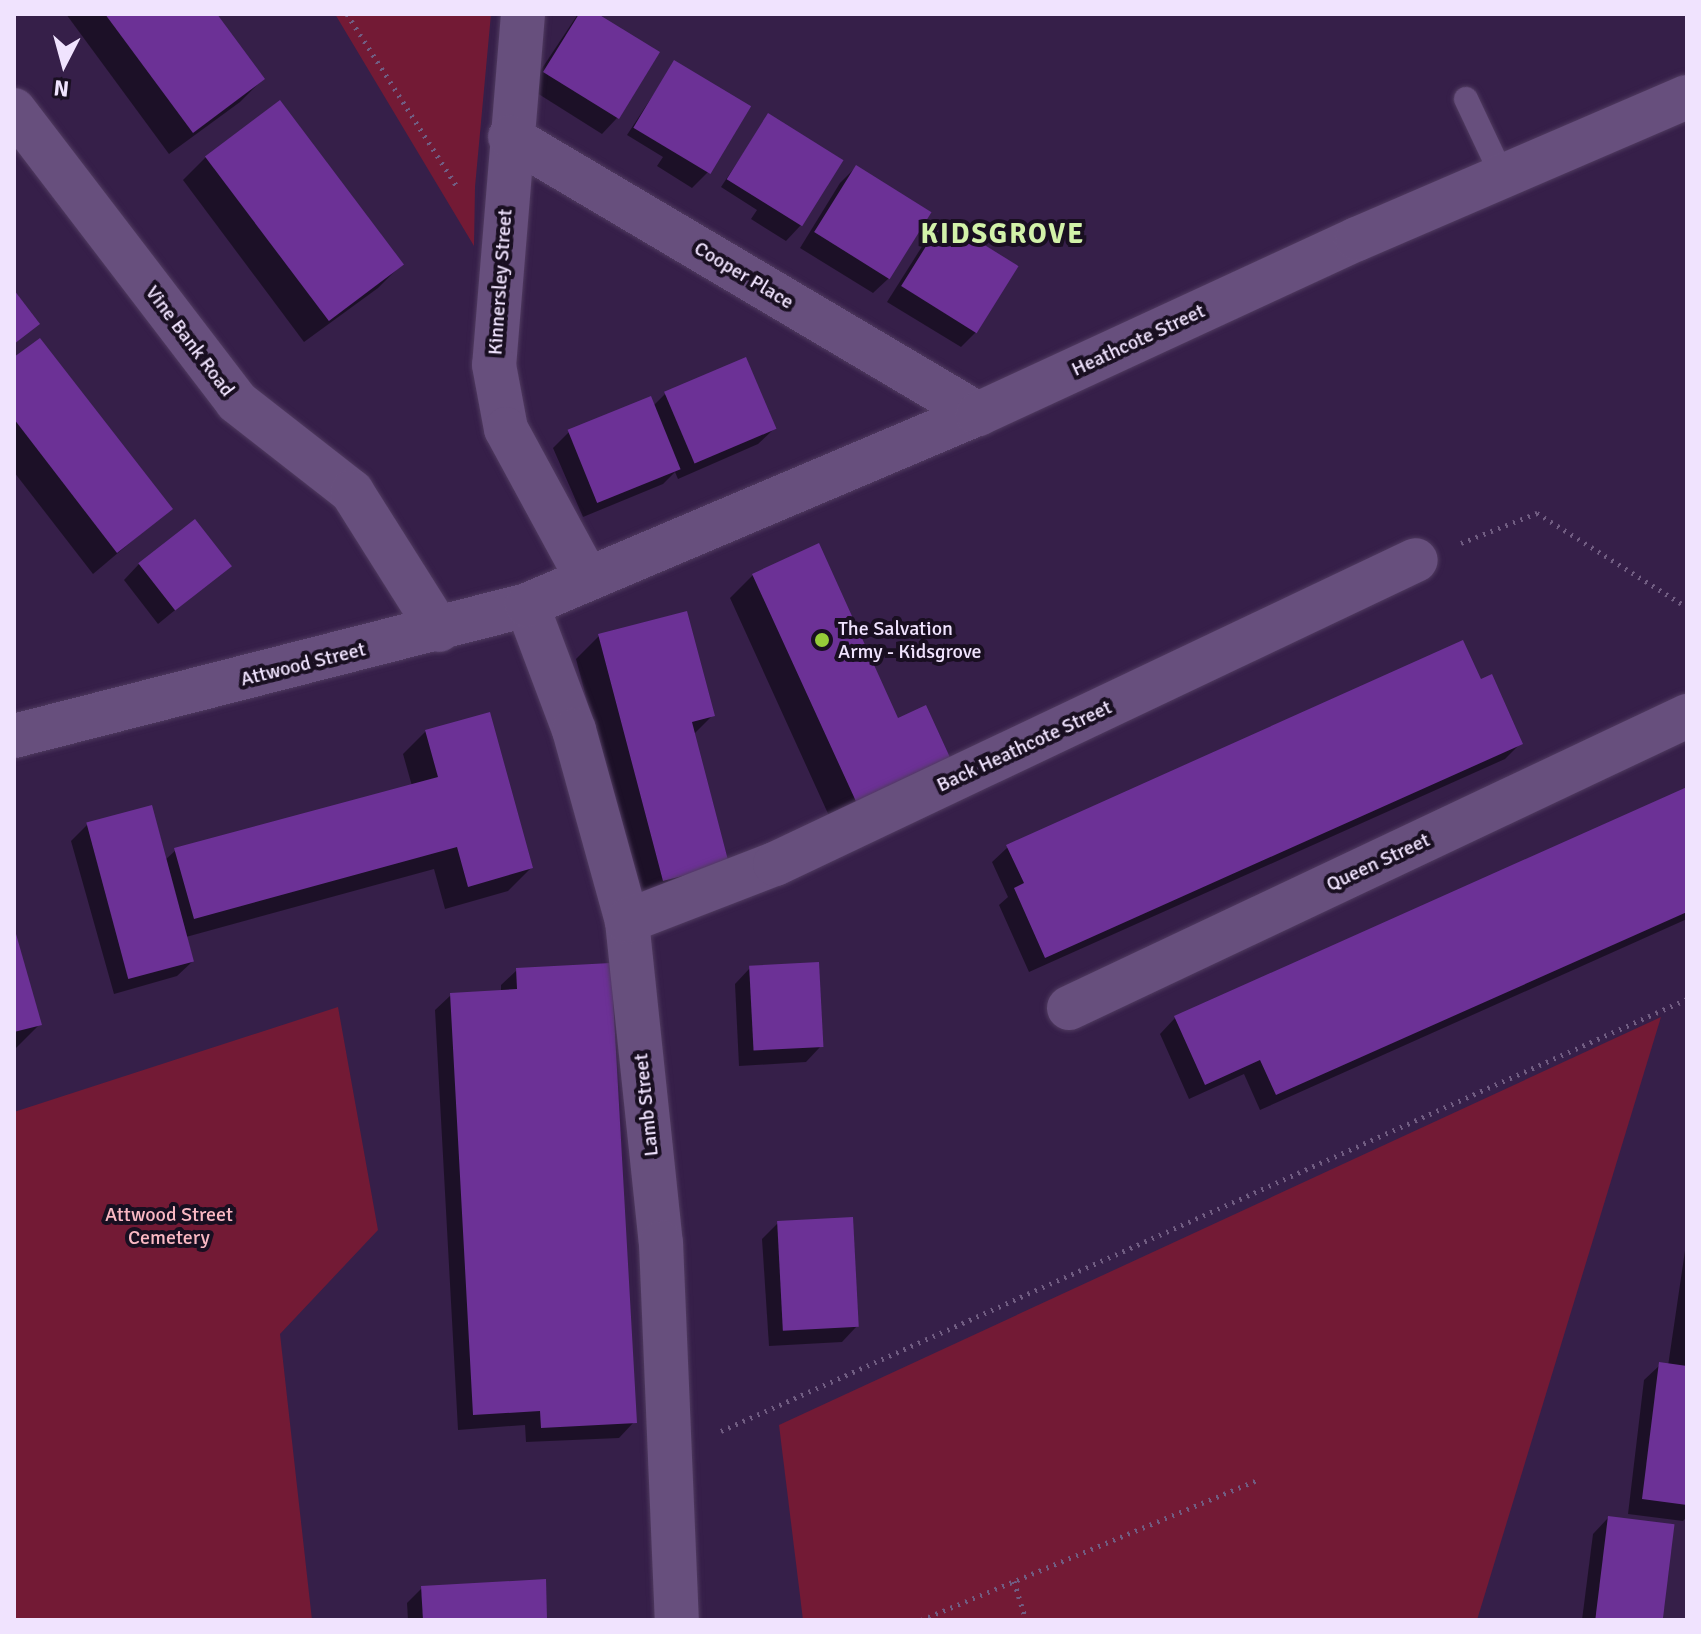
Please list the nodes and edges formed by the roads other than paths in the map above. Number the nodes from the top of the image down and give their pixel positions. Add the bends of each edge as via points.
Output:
1 (523, 14) edge
2 (1687, 97) edge
3 (1466, 99) dead end
4 (14, 110) edge
5 (510, 137) junction
6 (1502, 175) junction
7 (978, 414) junction
8 (1416, 560) road end
9 (587, 578) junction
10 (527, 605) junction
11 (439, 630) junction
12 (1687, 716) edge
13 (14, 736) edge
14 (627, 921) junction
15 (1069, 1008) dead end
16 (677, 1620) edge

1 - 5 street, Kinnersley Street
2 - 6 street, Heathcote Street
3 - 6 lane
4 - 11 street, Vine Bank Road via 237,402 352,492
5 - 7 street, Cooper Place
5 - 9 street, Kinnersley Street via 494,365 506,429
6 - 7 street, Heathcote Street
7 - 9 street, Heathcote Street
8 - 14 street, Back Heathcote Street via 775,864
9 - 10 street, Attwood Street
10 - 11 street, Attwood Street
10 - 14 street, Lamb Street via 574,730
11 - 13 street, Attwood Street
12 - 15 street, Queen Street
14 - 16 street, Lamb Street via 661,1243

